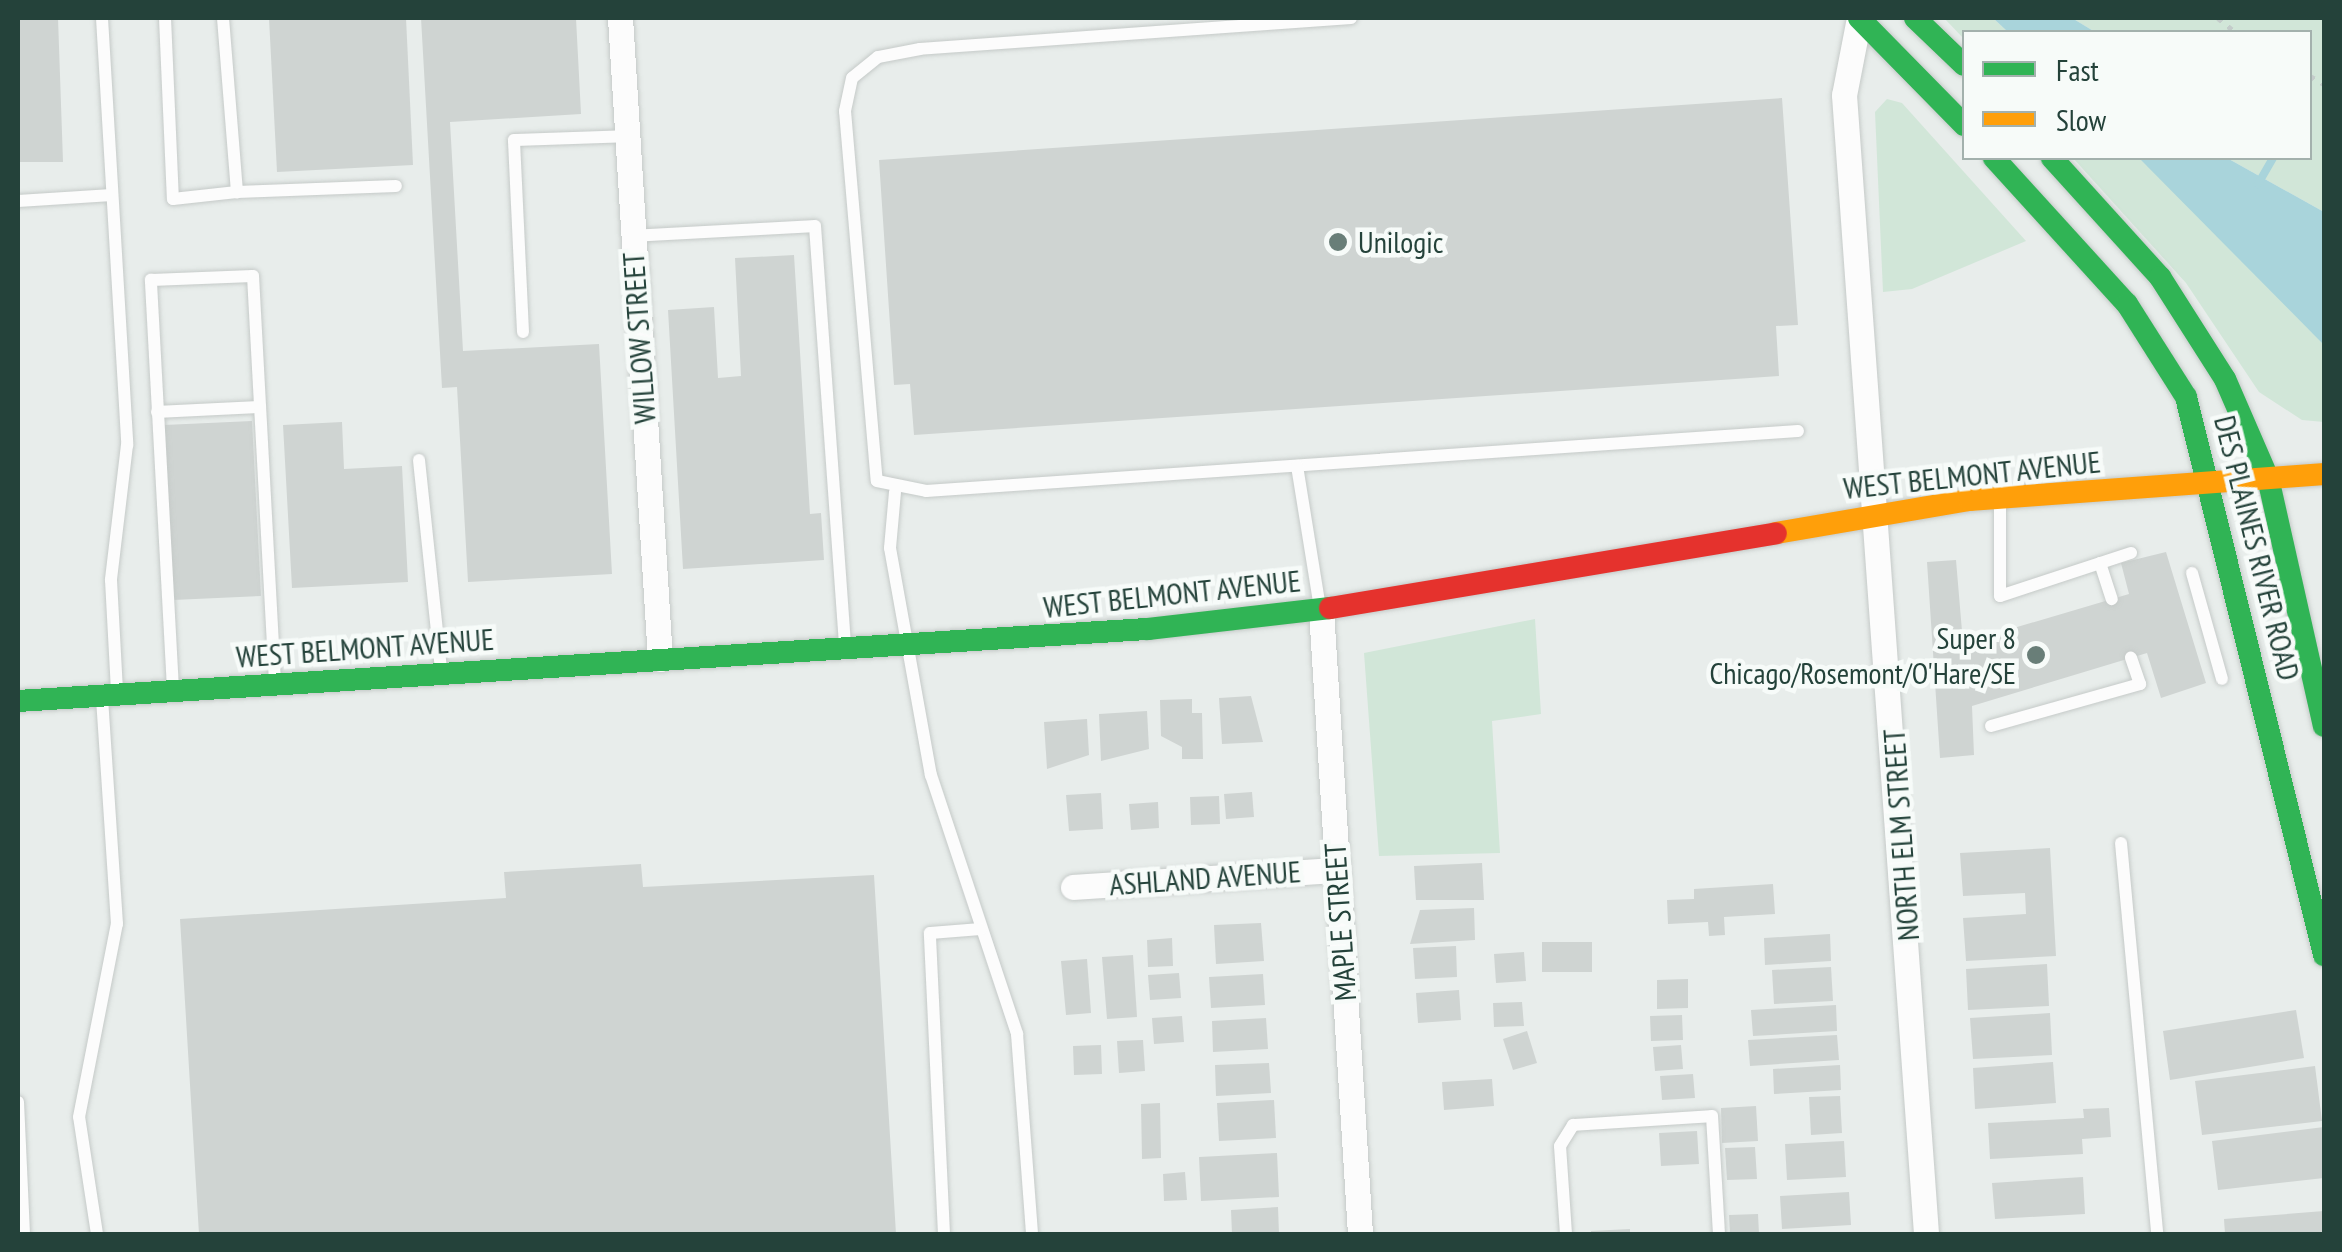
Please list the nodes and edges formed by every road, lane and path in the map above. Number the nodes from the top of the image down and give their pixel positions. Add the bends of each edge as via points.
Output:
1 (102, 18) edge
2 (164, 18) edge
3 (222, 18) edge
4 (620, 18) edge
5 (1351, 18) edge
6 (1859, 18) edge
7 (1915, 18) edge
8 (1272, 20) edge
9 (1962, 63) edge
10 (1962, 123) edge
11 (626, 136) junction
12 (1996, 160) edge
13 (2054, 160) edge
14 (396, 186) dead end
15 (237, 192) junction
16 (112, 194) junction
17 (18, 201) edge
18 (632, 236) junction
19 (522, 332) dead end
20 (258, 407) junction
21 (156, 412) junction
22 (1798, 431) dead end
23 (419, 460) dead end
24 (1296, 466) junction
25 (2324, 474) edge
26 (2268, 478) junction
27 (2214, 482) junction
28 (895, 492) junction
29 (2000, 498) junction
30 (1878, 512) junction
31 (2130, 553) dead end
32 (2100, 563) junction
33 (2192, 574) dead end
34 (2112, 600) dead end
35 (1320, 610) junction
36 (2248, 633) junction
37 (2214, 643) junction
38 (909, 645) junction
39 (845, 649) junction
40 (2131, 658) dead end
41 (660, 659) junction
42 (441, 673) junction
43 (2222, 679) dead end
44 (275, 684) junction
45 (173, 691) junction
46 (109, 695) junction
47 (18, 702) edge
48 (1991, 726) dead end
49 (2324, 726) edge
50 (2121, 844) dead end
51 (1337, 870) junction
52 (1073, 886) dead end
53 (981, 929) junction
54 (2324, 955) edge
55 (18, 1102) edge
56 (24, 1234) edge
57 (98, 1234) edge
58 (944, 1234) edge
59 (1032, 1234) edge
60 (1360, 1234) edge
61 (1566, 1234) edge
62 (1719, 1234) edge
63 (1926, 1234) edge
64 (2156, 1234) edge

1 - 16 lane
2 - 15 lane via 173,198
3 - 15 lane
4 - 11 street, WILLOW STREET
5 - 8 lane
6 - 10 main road
6 - 30 street, NORTH ELM STREET via 1844,94
7 - 9 main road
8 - 28 lane via 920,49 878,57 852,78 846,110 867,433 877,482
11 - 18 street, WILLOW STREET
11 - 19 lane via 514,140
12 - 27 main road, DES PLAINES RIVER ROAD via 2160,350
13 - 26 main road, DES PLAINES RIVER ROAD via 2196,327
14 - 15 lane
16 - 17 lane
16 - 46 lane via 126,444 111,580
18 - 39 lane via 815,226
18 - 41 street, WILLOW STREET
20 - 21 lane
20 - 21 lane via 252,276 151,280
20 - 44 lane
21 - 45 lane
22 - 24 lane
23 - 42 lane
24 - 28 lane
24 - 35 lane via 1308,581
25 - 26 main road, WEST BELMONT AVENUE
26 - 27 main road, WEST BELMONT AVENUE
26 - 49 main road, DES PLAINES RIVER ROAD
27 - 29 main road, WEST BELMONT AVENUE
27 - 36 main road, DES PLAINES RIVER ROAD
28 - 38 lane via 887,519
29 - 30 main road, WEST BELMONT AVENUE
29 - 32 lane via 2000,596
30 - 35 main road, WEST BELMONT AVENUE
30 - 63 street, NORTH ELM STREET
31 - 32 lane
32 - 34 lane
33 - 37 lane
35 - 38 main road, WEST BELMONT AVENUE
35 - 51 street, MAPLE STREET
36 - 37 lane
36 - 54 main road, DES PLAINES RIVER ROAD
37 - 43 lane
38 - 39 main road, WEST BELMONT AVENUE
38 - 53 lane via 931,775
39 - 41 main road, WEST BELMONT AVENUE
40 - 48 lane via 2140,684
41 - 42 main road, WEST BELMONT AVENUE
42 - 44 main road, WEST BELMONT AVENUE
44 - 45 main road, WEST BELMONT AVENUE
45 - 46 main road, WEST BELMONT AVENUE
46 - 47 main road, WEST BELMONT AVENUE
46 - 57 lane via 117,924 78,1117
50 - 64 lane
51 - 52 street, ASHLAND AVENUE
51 - 60 street, MAPLE STREET
53 - 58 lane via 930,933
53 - 59 lane via 1017,1034
55 - 56 lane
61 - 62 lane via 1560,1146 1573,1125 1712,1116

